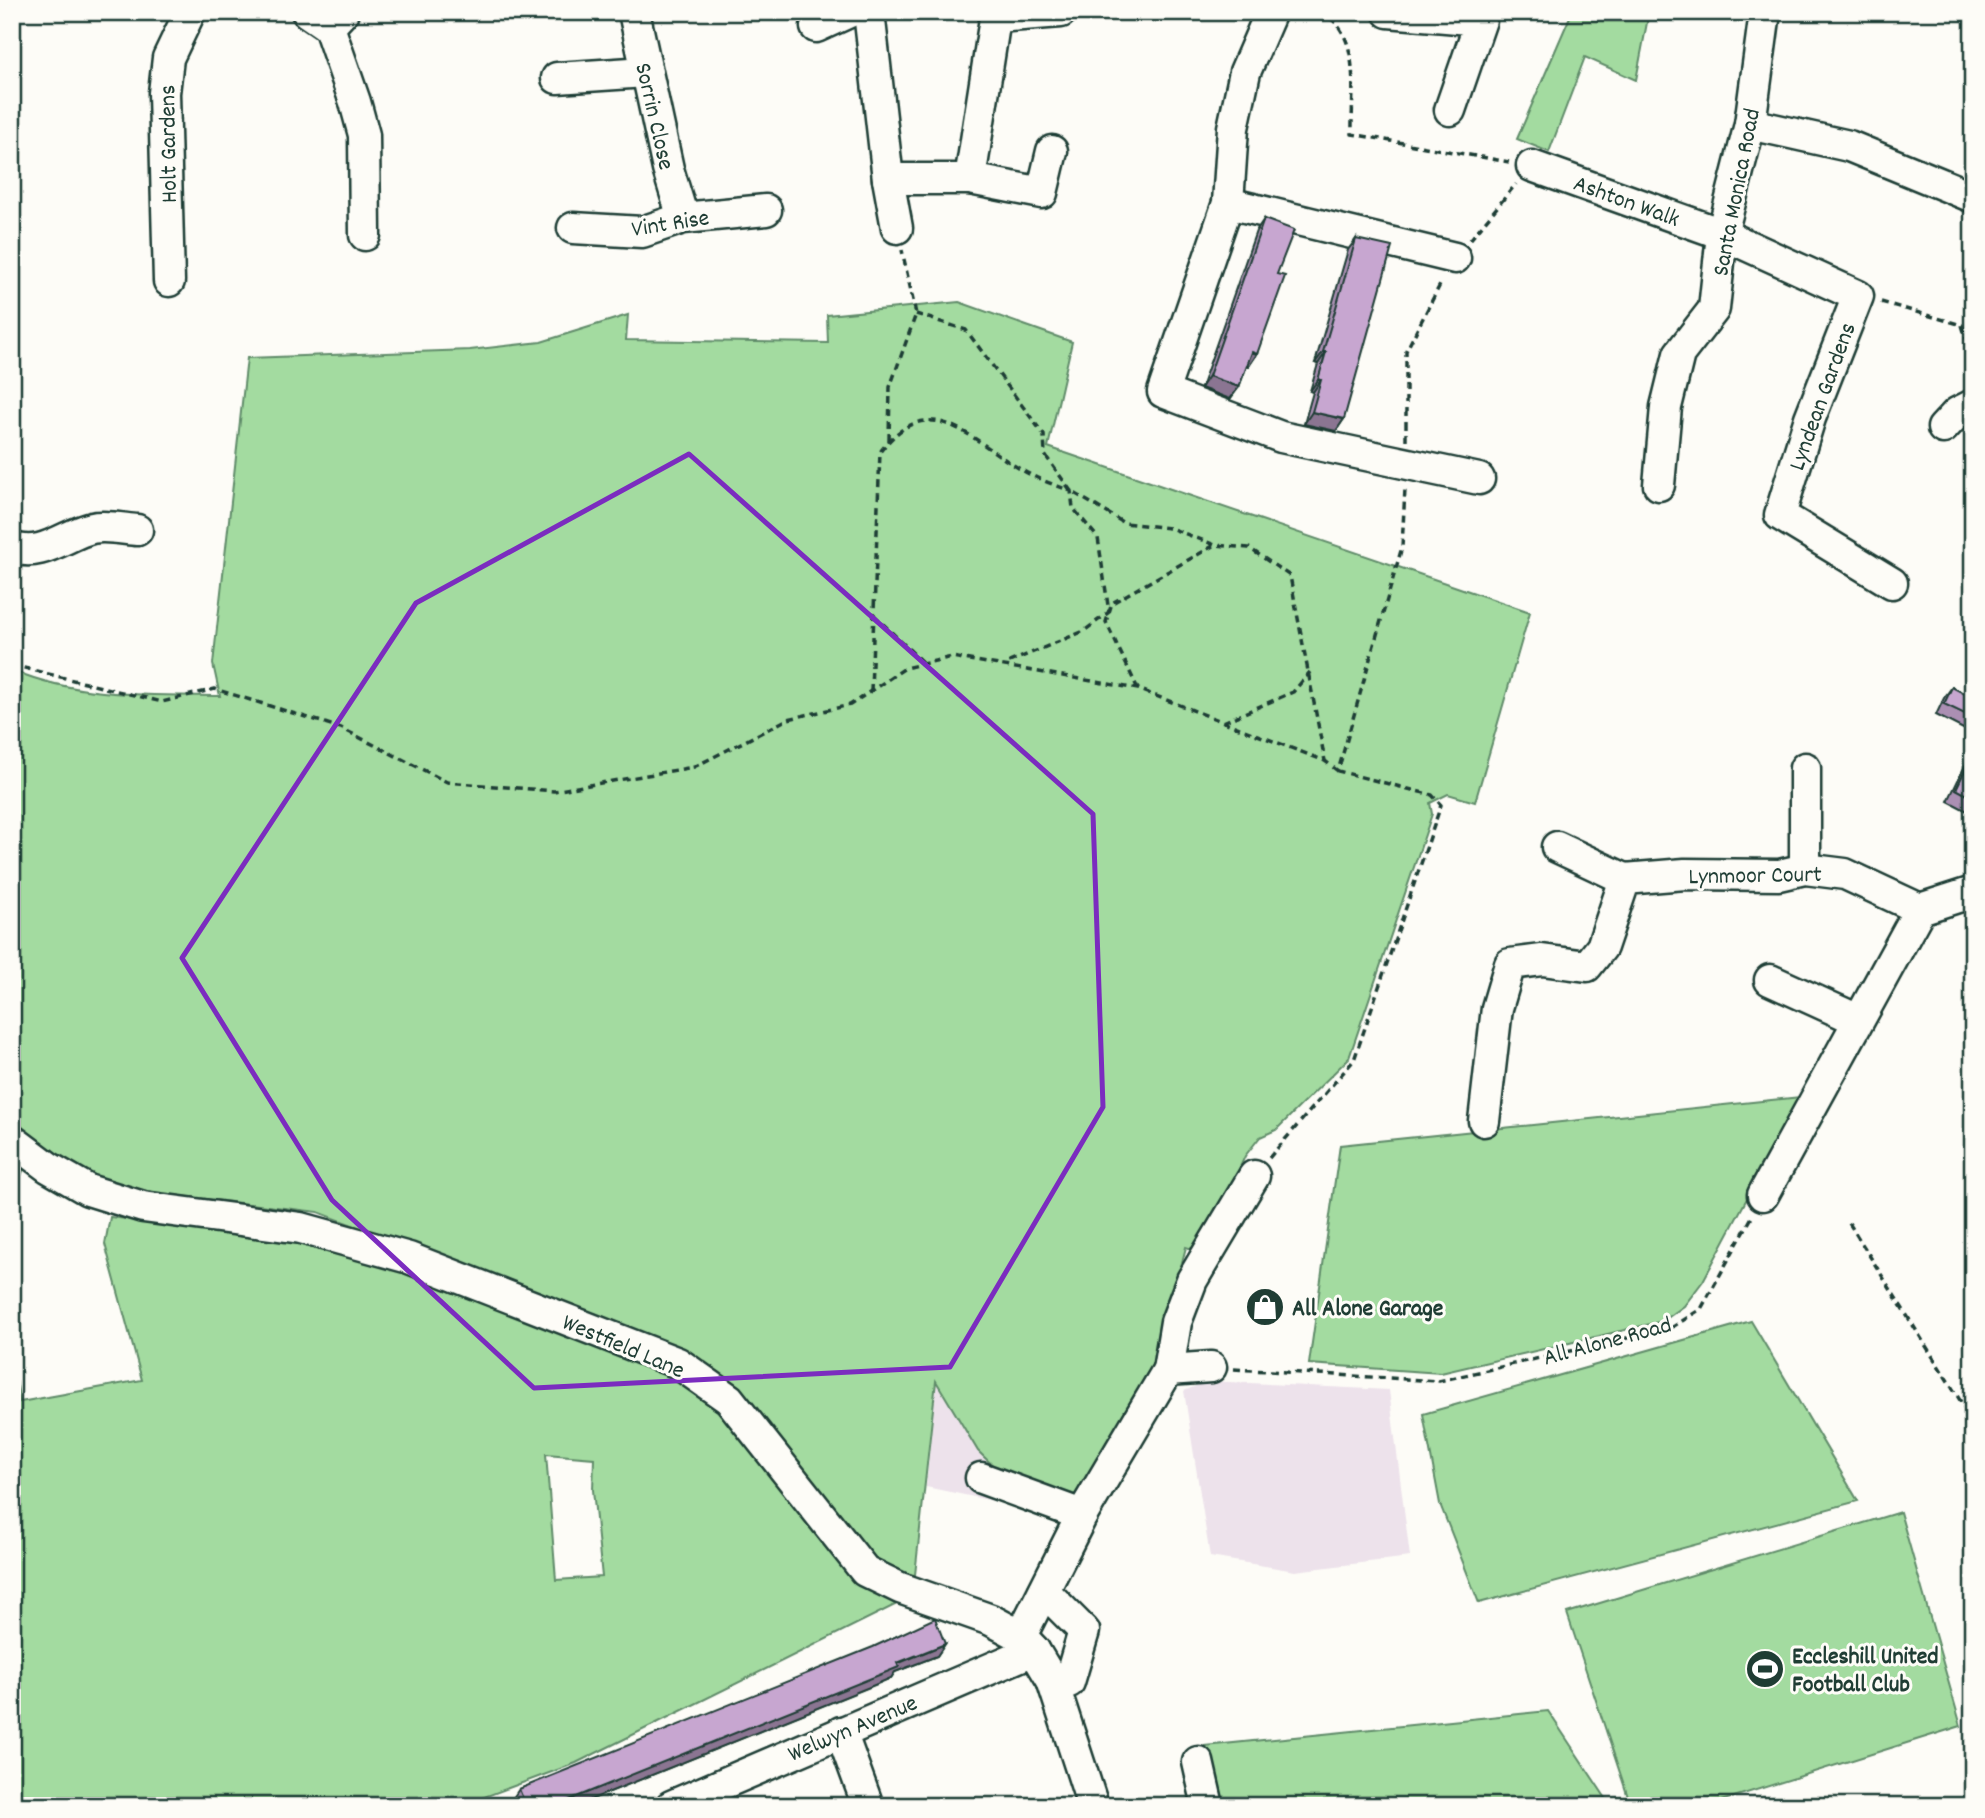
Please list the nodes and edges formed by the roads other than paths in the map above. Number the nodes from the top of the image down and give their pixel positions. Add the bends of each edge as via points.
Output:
1 (190, 12) edge
2 (634, 12) edge
3 (849, 12) edge
4 (869, 12) edge
5 (1060, 12) edge
6 (1271, 12) edge
7 (1388, 12) edge
8 (1765, 12) edge
9 (1418, 13) edge
10 (997, 14) edge
11 (1483, 16) edge
12 (326, 17) edge
13 (816, 27) dead end
14 (646, 72) junction
15 (557, 78) dead end
16 (1450, 110) dead end
17 (1750, 124) junction
18 (1052, 151) dead end
19 (1532, 166) road end
20 (888, 179) junction
21 (970, 179) junction
22 (1969, 202) edge
23 (1228, 204) junction
24 (766, 210) dead end
25 (683, 218) junction
26 (573, 228) dead end
27 (897, 228) road end
28 (1722, 234) junction
29 (365, 235) dead end
30 (1455, 258) road end
31 (169, 281) dead end
32 (1973, 405) edge
33 (1942, 428) dead end
34 (1479, 479) dead end
35 (1659, 485) dead end
36 (137, 530) dead end
37 (12, 547) edge
38 (1892, 583) dead end
39 (1805, 768) dead end
40 (1557, 847) dead end
41 (1805, 869) junction
42 (1625, 879) junction
43 (1973, 892) edge
44 (1920, 909) junction
45 (1770, 980) dead end
46 (1858, 1020) junction
47 (1484, 1121) dead end
48 (12, 1140) edge
49 (1254, 1176) road end
50 (1763, 1195) road end
51 (1211, 1367) road end
52 (1168, 1370) junction
53 (981, 1478) dead end
54 (1082, 1515) junction
55 (1044, 1591) junction
56 (1028, 1643) junction
57 (1069, 1682) dead end
58 (841, 1732) junction
59 (1198, 1762) dead end
60 (689, 1802) edge
61 (868, 1806) edge
62 (1093, 1806) edge
63 (1208, 1806) edge

1 - 31 street, Holt Gardens via 174,42 166,74
2 - 14 street, Sorrin Close
3 - 13 street
4 - 20 street
5 - 10 street
6 - 23 street via 1245,72 1233,128
7 - 9 street
8 - 17 street, Santa Monica Road
9 - 11 street
10 - 21 street
11 - 16 street
12 - 29 street via 364,135
14 - 15 street
14 - 25 street, Sorrin Close
17 - 22 street via 1849,146
17 - 28 street, Santa Monica Road
18 - 21 street via 1042,193
19 - 28 street, Ashton Walk
20 - 21 street
20 - 27 street
23 - 30 street
23 - 34 street via 1163,392 1282,436
24 - 25 street, Vint Rise
25 - 26 street, Vint Rise via 642,232
28 - 35 street, Santa Monica Road via 1714,309 1678,354 1666,407
28 - 38 street, Lyndean Gardens via 1858,296 1810,418 1780,515
32 - 33 street
36 - 37 street via 93,528 47,547 21,551
39 - 41 street
40 - 42 street, Lynmoor Court
41 - 42 street, Lynmoor Court via 1779,875
41 - 44 street, Lynmoor Court via 1845,874
42 - 47 street via 1602,947 1587,966 1542,960 1510,964 1497,1008
43 - 44 street
44 - 46 street
45 - 46 street
46 - 50 street
48 - 56 street, Westfield Lane via 88,1190 144,1208 302,1228 409,1258 678,1363 729,1399 865,1571 991,1620
49 - 52 street via 1192,1280 1176,1322
51 - 52 street
52 - 54 street
53 - 54 street
54 - 55 street
55 - 56 street
55 - 57 street via 1084,1631
56 - 58 street, Welwyn Avenue
56 - 62 street via 1052,1680
58 - 60 street, Welwyn Avenue
58 - 61 street
59 - 63 street

